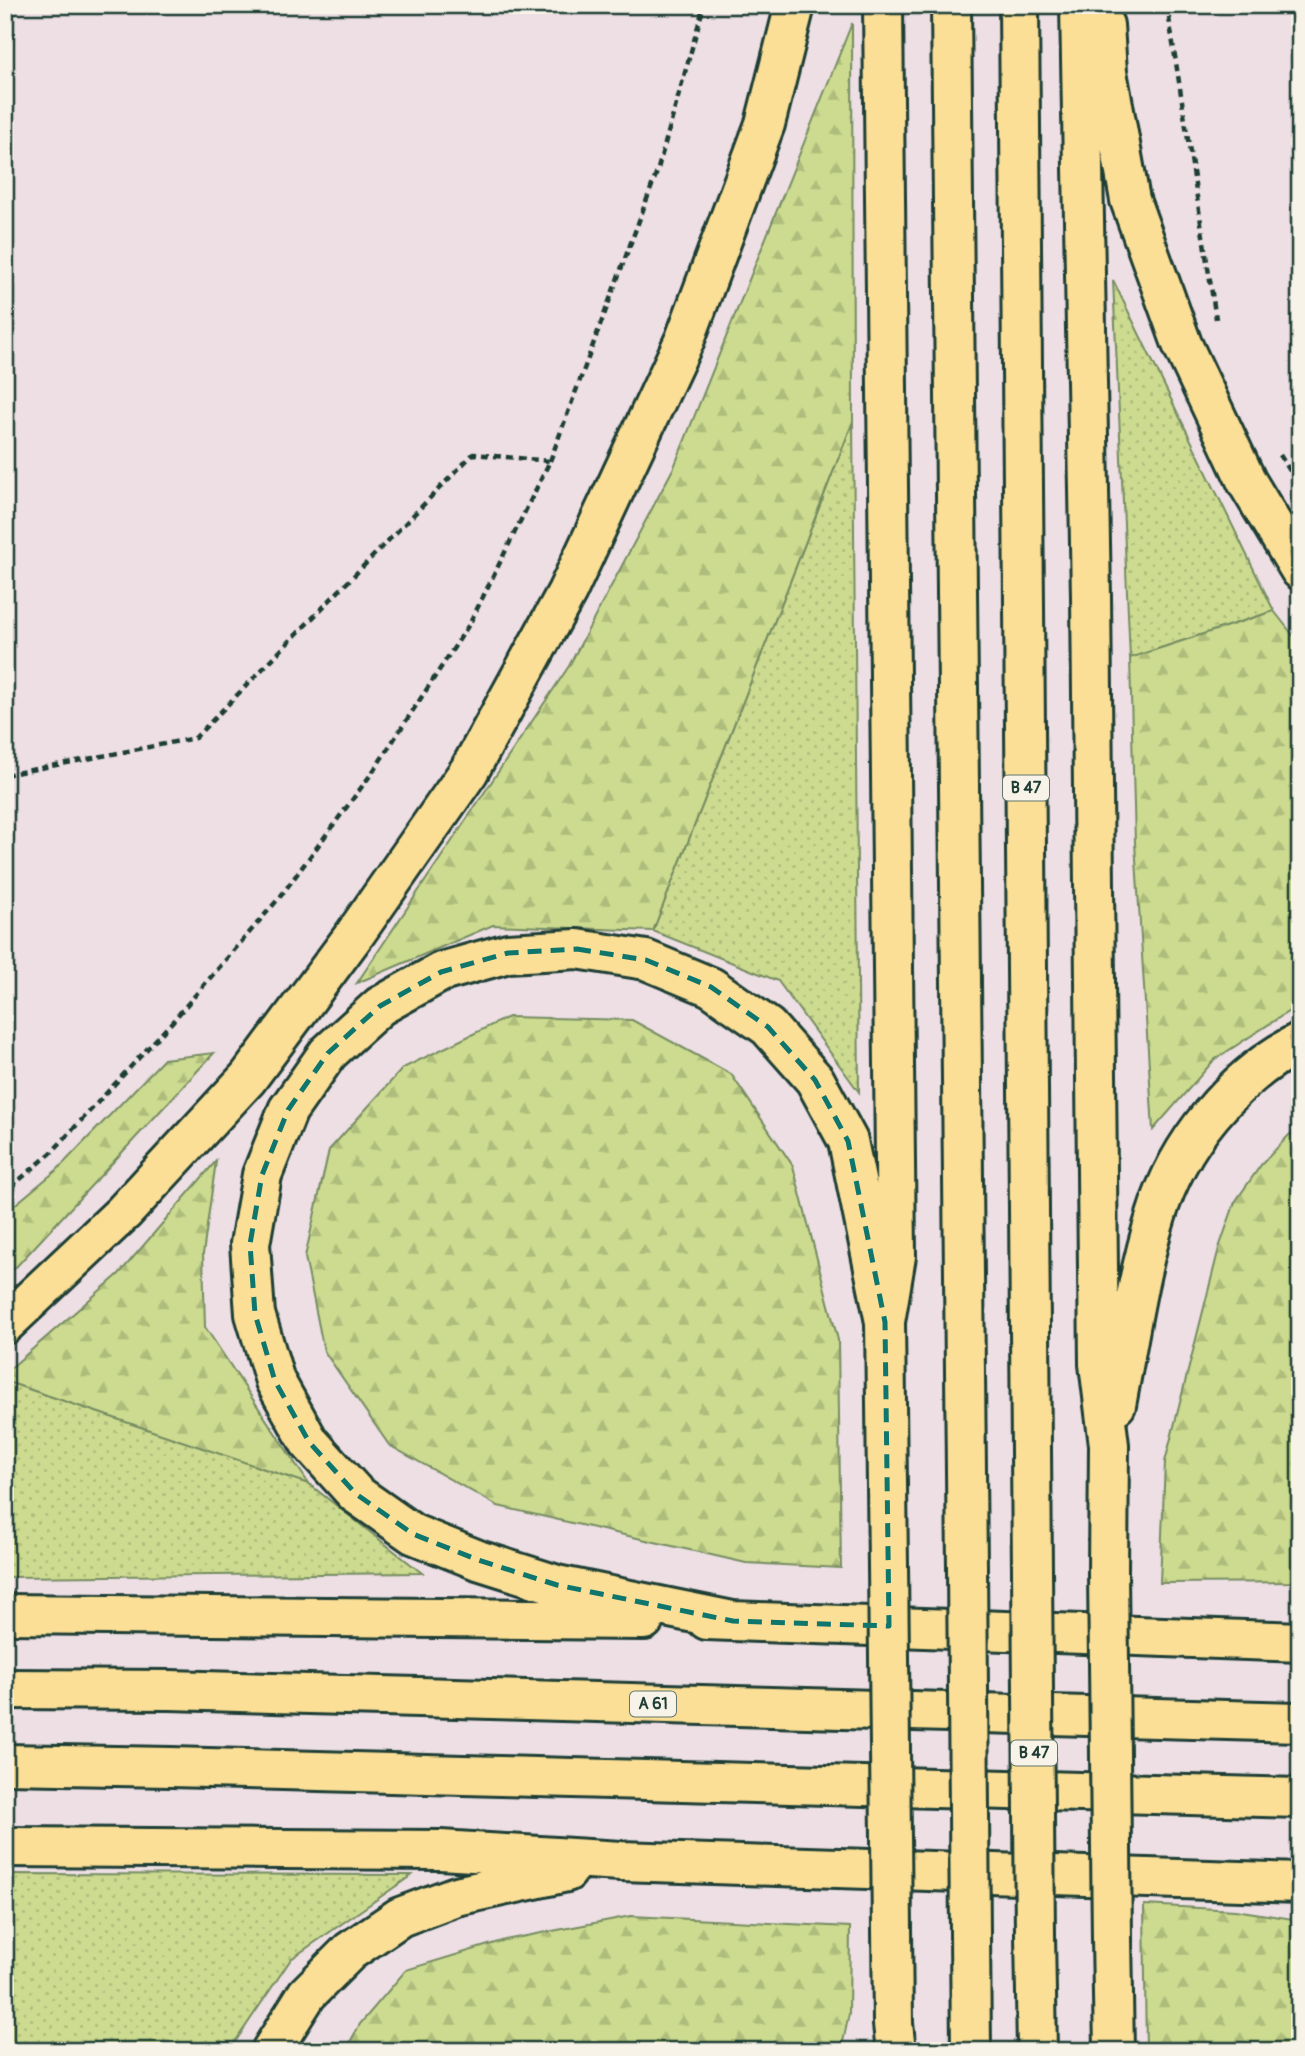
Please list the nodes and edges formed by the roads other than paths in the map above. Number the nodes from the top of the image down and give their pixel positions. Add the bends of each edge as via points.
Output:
1 (795, 5) edge
2 (883, 5) edge
3 (951, 5) edge
4 (1019, 5) edge
5 (1080, 5) edge
6 (1102, 5) edge
7 (1300, 570) edge
8 (1300, 1042) edge
9 (885, 1322) junction
10 (5, 1324) edge
11 (1109, 1445) junction
12 (5, 1614) edge
13 (733, 1620) junction
14 (1300, 1642) edge
15 (5, 1689) edge
16 (1300, 1722) edge
17 (5, 1764) edge
18 (1300, 1798) edge
19 (5, 1847) edge
20 (621, 1861) junction
21 (1300, 1883) edge
22 (892, 2042) edge
23 (271, 2051) edge
24 (971, 2051) edge
25 (1037, 2051) edge
26 (1114, 2051) edge

1 - 10 highway via 765,124 685,339 567,592 469,771 248,1078 124,1212
2 - 9 highway via 895,1242
3 - 24 highway, bridge
4 - 25 highway, B 47, bridge
5 - 11 highway via 1099,1364
6 - 7 highway via 1108,72 1130,200 1182,344 1247,482
8 - 11 highway via 1240,1084 1205,1122 1177,1166 1156,1214 1143,1265
9 - 13 highway via 848,1141 814,1080 768,1027 711,987 646,960 577,949 522,952 441,972 380,1006 328,1053 288,1110 262,1175 250,1244 255,1314 275,1381 309,1442 356,1494 413,1534 557,1585
9 - 22 highway, bridge
11 - 26 highway, bridge
12 - 13 highway
13 - 14 highway
15 - 16 highway, A 61
17 - 18 highway
19 - 20 highway via 440,1850
20 - 21 highway
20 - 23 highway via 456,1896 400,1917 350,1951 307,1994

